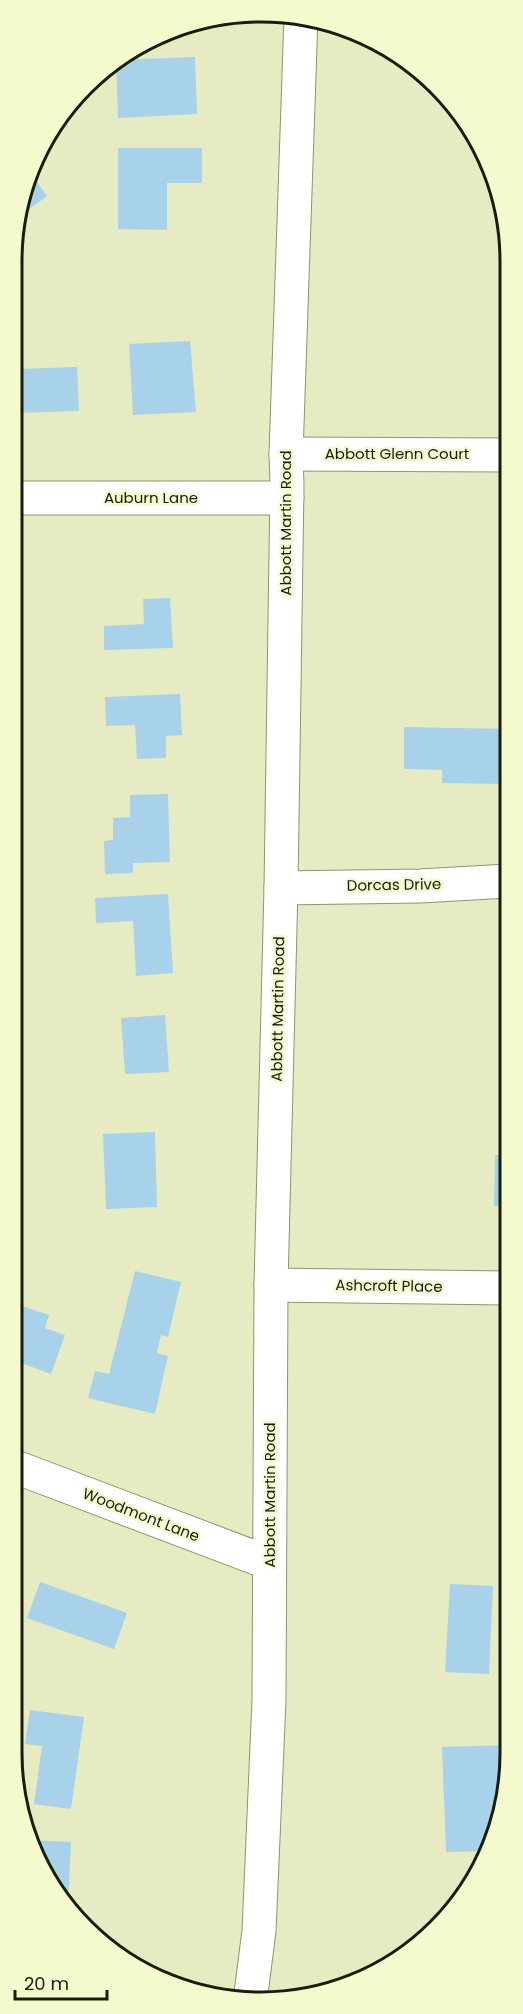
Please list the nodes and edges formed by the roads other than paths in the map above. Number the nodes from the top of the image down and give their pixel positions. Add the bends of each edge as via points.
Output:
1 (301, 26) edge
2 (286, 454) junction
3 (500, 455) edge
4 (22, 498) edge
5 (287, 498) junction
6 (500, 881) edge
7 (281, 888) junction
8 (272, 1285) junction
9 (500, 1288) edge
10 (22, 1469) edge
11 (269, 1563) junction
12 (250, 1991) edge

1 - 2 main road, Abbott Martin Road
2 - 3 main road, Abbott Glenn Court
2 - 5 main road, Abbott Martin Road
4 - 5 main road, Auburn Lane
5 - 7 main road, Abbott Martin Road
6 - 7 main road, Dorcas Drive
7 - 8 main road, Abbott Martin Road
8 - 9 main road, Ashcroft Place
8 - 11 main road, Abbott Martin Road
10 - 11 main road, Woodmont Lane
11 - 12 main road, Abbott Martin Road via 269,1700 259,1931

